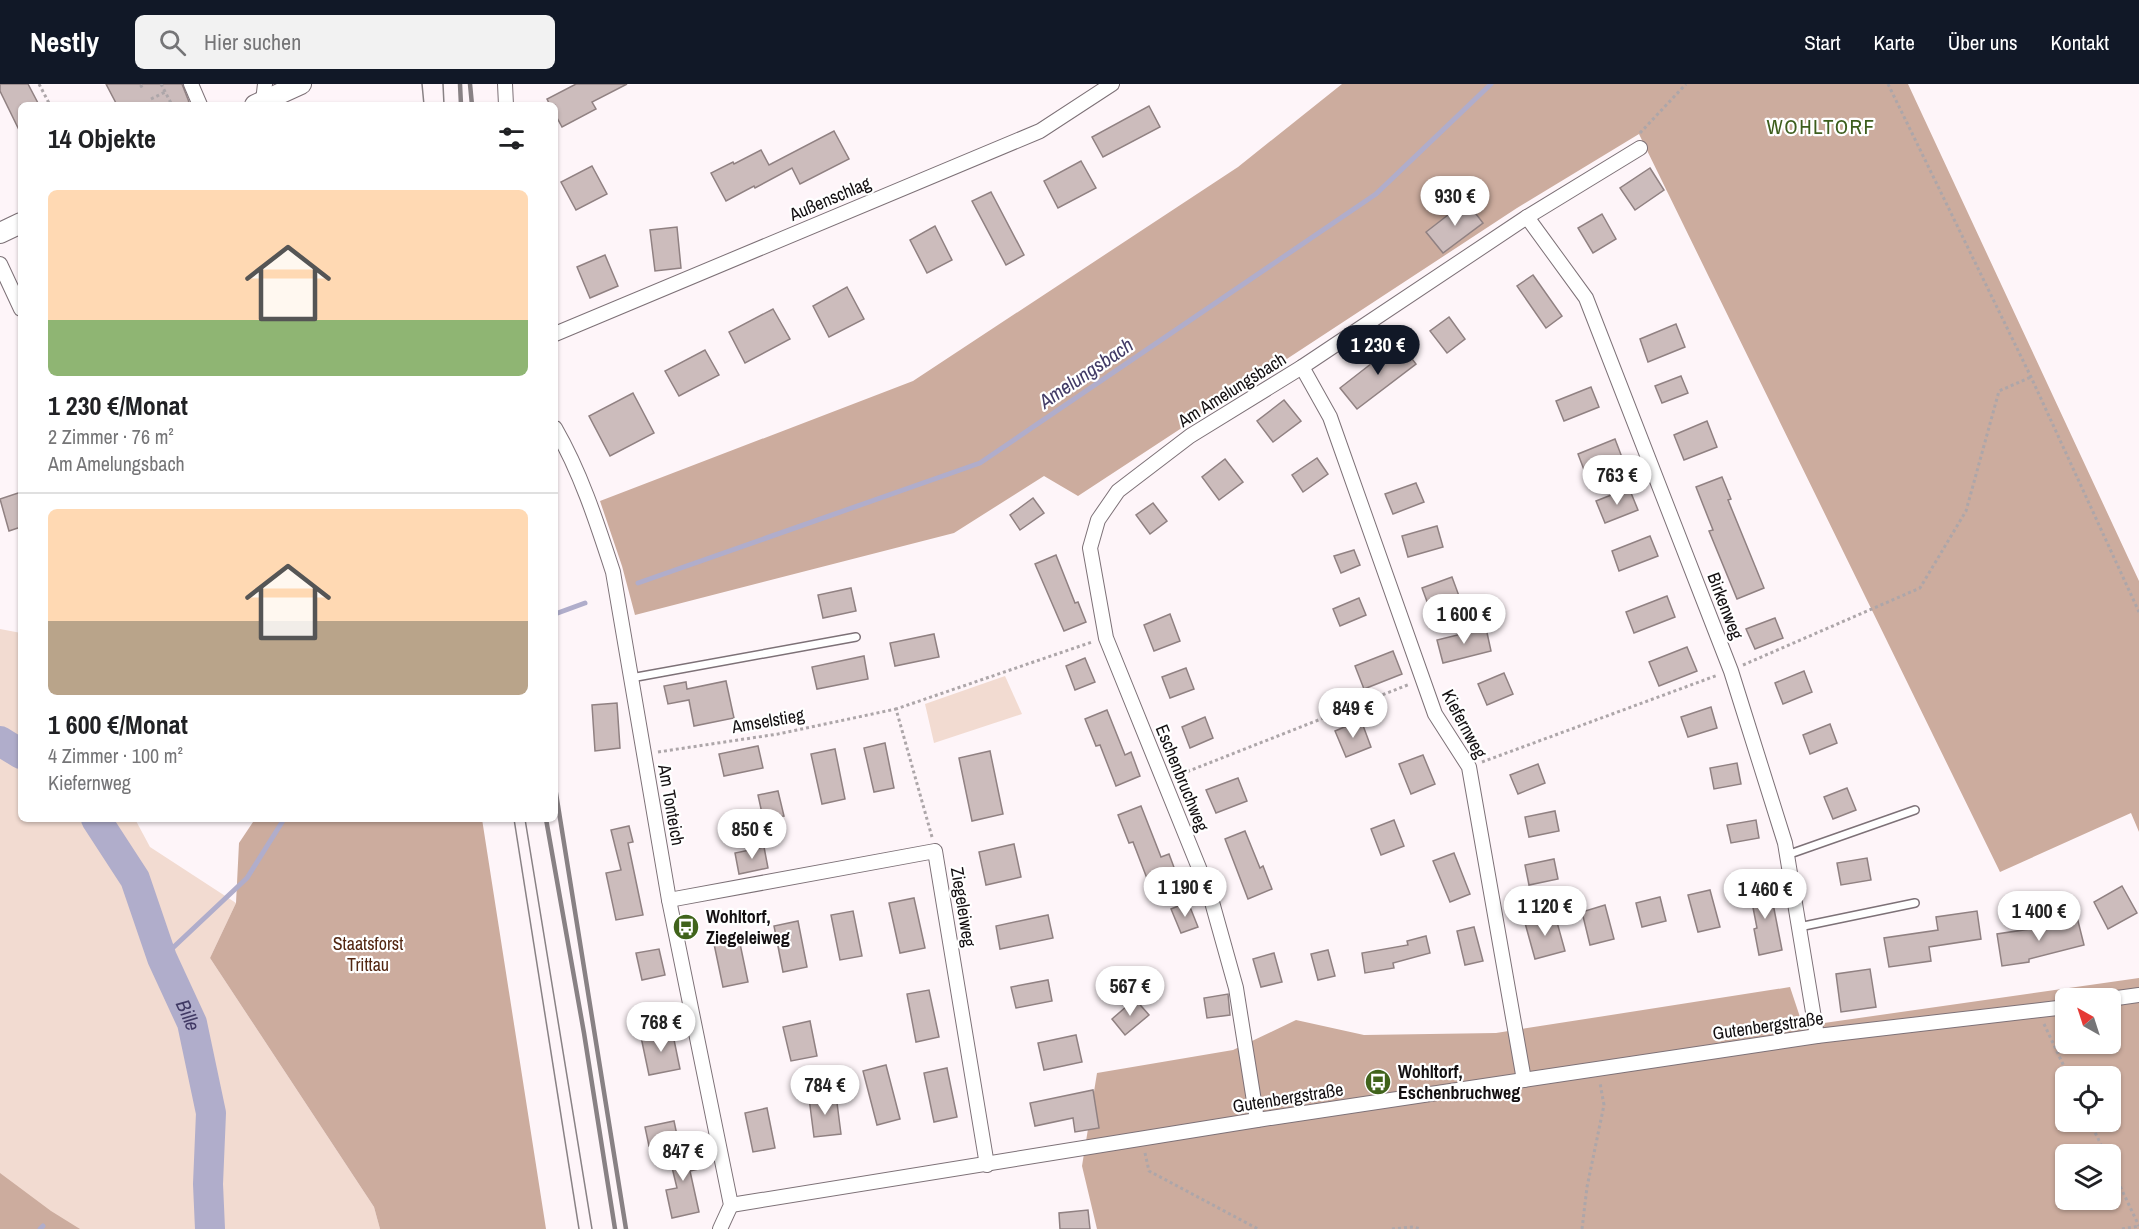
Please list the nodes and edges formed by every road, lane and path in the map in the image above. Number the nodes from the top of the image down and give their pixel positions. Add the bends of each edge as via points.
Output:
1 (39, 84) edge
2 (146, 84) edge
3 (161, 84) edge
4 (191, 84) edge
5 (301, 84) edge
6 (505, 84) edge
7 (1112, 84) edge
8 (1686, 84) edge
9 (1888, 84) edge
10 (140, 87) dead end
11 (165, 92) junction
12 (261, 97) edge
13 (151, 99) dead end
14 (48, 102) edge
15 (169, 102) edge
16 (199, 102) edge
17 (506, 102) edge
18 (1640, 148) joint
19 (1527, 217) junction
20 (18, 224) edge
21 (0, 232) edge
22 (0, 264) edge
23 (18, 303) edge
24 (558, 333) edge
25 (1302, 367) junction
26 (2031, 377) junction
27 (558, 433) edge
28 (1118, 491) joint
29 (2139, 612) edge
30 (856, 637) dead end
31 (1106, 638) junction
32 (1731, 670) junction
33 (631, 678) junction
34 (1422, 679) junction
35 (896, 709) junction
36 (644, 754) junction
37 (1469, 767) junction
38 (1164, 780) junction
39 (1915, 810) dead end
40 (935, 851) junction
41 (1787, 855) junction
42 (669, 900) junction
43 (1915, 903) dead end
44 (1799, 927) junction
45 (2139, 995) edge
46 (2121, 997) edge
47 (2055, 1009) edge
48 (2038, 1011) junction
49 (1817, 1036) junction
50 (2064, 1066) edge
51 (1597, 1069) junction
52 (1524, 1080) junction
53 (1257, 1120) junction
54 (1143, 1139) junction
55 (987, 1165) junction
56 (2121, 1188) edge
57 (731, 1205) junction
58 (2139, 1226) edge
59 (720, 1229) edge
60 (1258, 1229) edge
61 (1392, 1229) edge
62 (1421, 1229) edge
63 (1582, 1229) edge
64 (2122, 1229) edge

1 - 14 path
2 - 10 path
3 - 11 path
4 - 16 street
5 - 12 street
6 - 17 street
7 - 24 street, Außenschlag via 1040,131
8 - 18 path via 1639,134
9 - 26 path
11 - 13 path
11 - 15 path
18 - 19 street, Am Amelungsbach
19 - 25 street, Am Amelungsbach
19 - 32 street, Birkenweg via 1586,298
20 - 21 street
22 - 23 street
25 - 28 street, Am Amelungsbach via 1190,436
25 - 34 street, Kiefernweg via 1330,417
26 - 29 path
26 - 32 path via 1999,391 1966,511 1920,588
27 - 33 street, Am Tonteich via 596,519 613,572
28 - 31 street, Eschenbruchweg via 1098,520 1090,548
30 - 33 lane
31 - 35 path, Amselstieg
31 - 38 street, Eschenbruchweg
32 - 37 path
32 - 41 street, Birkenweg
33 - 36 street, Am Tonteich
34 - 37 street, Kiefernweg via 1435,714
34 - 38 path
35 - 36 path, Amselstieg via 778,734
35 - 40 path
36 - 42 street, Am Tonteich
37 - 52 street, Kiefernweg
38 - 53 street, Eschenbruchweg via 1210,895 1236,988
39 - 41 lane
40 - 42 street, Ziegeleiweg
40 - 55 street, Ziegeleiweg
41 - 44 street, Birkenweg
42 - 57 street, Am Tonteich
43 - 44 lane
44 - 49 street, Birkenweg
45 - 46 street
47 - 48 street, Gutenbergstraße
48 - 49 street, Gutenbergstraße
48 - 50 path
49 - 51 street, Gutenbergstraße
51 - 52 street, Gutenbergstraße
51 - 63 path via 1604,1105
52 - 53 street, Gutenbergstraße
53 - 54 street, Gutenbergstraße
54 - 55 street, Gutenbergstraße
54 - 60 path via 1149,1171
55 - 57 street, Gutenbergstraße
56 - 58 path
57 - 59 street
58 - 64 path
61 - 62 path

